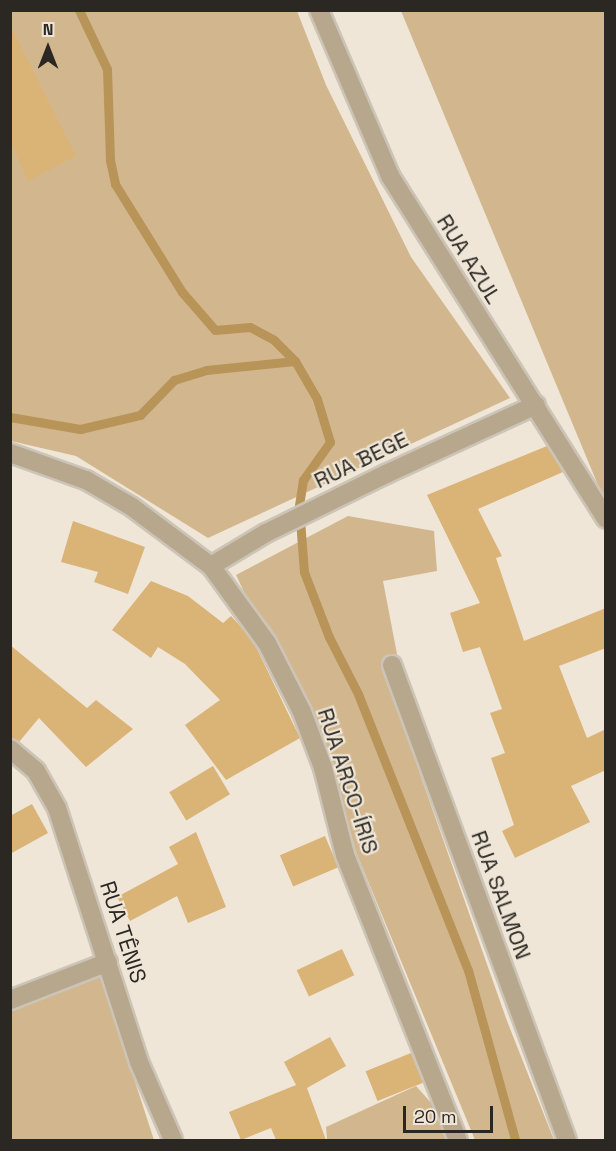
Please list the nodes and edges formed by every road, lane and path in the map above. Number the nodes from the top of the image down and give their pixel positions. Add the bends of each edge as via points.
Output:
1 (320, 10) edge
2 (537, 405) junction
3 (10, 453) edge
4 (606, 519) edge
5 (211, 566) junction
6 (392, 665) dead end
7 (10, 749) edge
8 (108, 962) junction
9 (10, 1000) edge
10 (173, 1140) edge
11 (458, 1140) edge
12 (567, 1140) edge

1 - 2 street, RUA AZUL via 390,176 461,294
2 - 4 street, RUA AZUL
2 - 5 street, RUA BEGE via 319,507
3 - 5 street, RUA ARCO-ÍRIS via 86,480 132,507
5 - 11 street, RUA ARCO-ÍRIS via 267,643 302,712 323,768 345,855
6 - 12 street, RUA SALMON
7 - 8 street, RUA TÊNIS via 36,771 57,808
8 - 9 street
8 - 10 street, RUA TÊNIS via 140,1062

